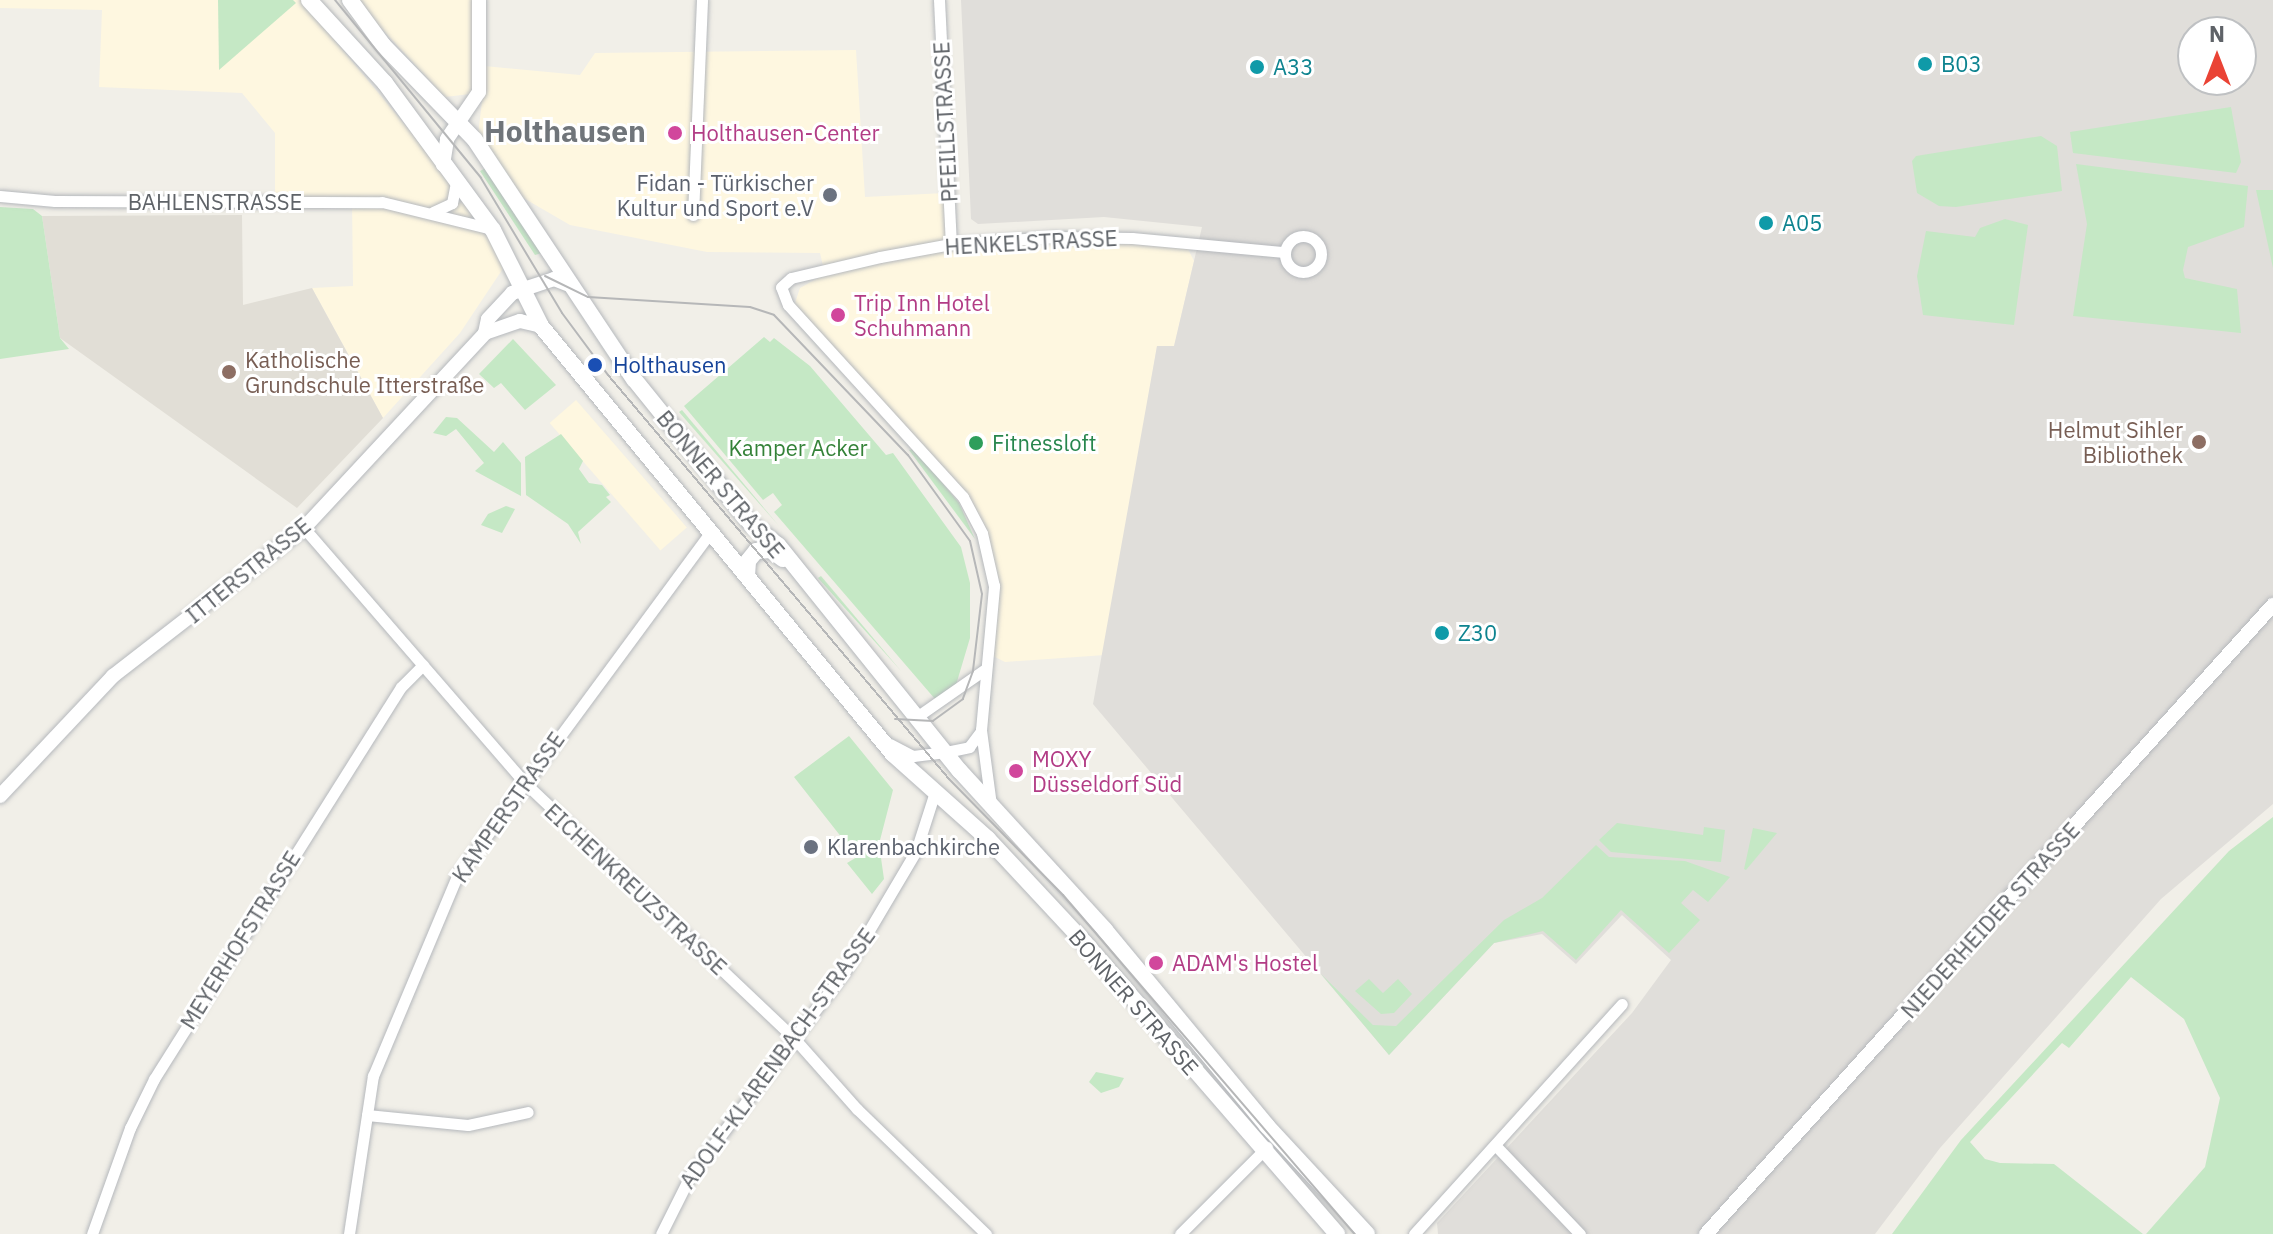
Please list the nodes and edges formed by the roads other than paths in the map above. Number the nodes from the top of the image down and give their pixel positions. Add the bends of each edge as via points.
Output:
1 (309, 0) edge
2 (350, 0) edge
3 (479, 0) edge
4 (702, 0) edge
5 (939, 0) edge
6 (459, 121) junction
7 (443, 165) junction
8 (456, 182) junction
9 (0, 196) edge
10 (429, 213) junction
11 (693, 215) dead end
12 (493, 230) junction
13 (951, 244) junction
14 (1284, 252) dead end
15 (570, 285) junction
16 (520, 289) junction
17 (541, 326) junction
18 (485, 333) junction
19 (304, 528) junction
20 (711, 531) junction
21 (786, 562) junction
22 (747, 576) junction
23 (2273, 605) edge
24 (423, 665) junction
25 (984, 670) junction
26 (918, 716) junction
27 (981, 730) junction
28 (890, 744) junction
29 (946, 752) junction
30 (525, 783) junction
31 (934, 795) junction
32 (0, 796) edge
33 (991, 806) junction
34 (1622, 1004) dead end
35 (793, 1037) junction
36 (528, 1112) dead end
37 (367, 1115) junction
38 (1267, 1126) junction
39 (1495, 1145) junction
40 (1264, 1155) junction
41 (92, 1234) edge
42 (349, 1234) edge
43 (661, 1234) edge
44 (986, 1234) edge
45 (1180, 1234) edge
46 (1337, 1234) edge
47 (1367, 1234) edge
48 (1414, 1234) edge
49 (1580, 1234) edge
50 (1706, 1234) edge

1 - 7 main road, BONNER STRASSE via 385,83
2 - 6 main road, BONNER STRASSE via 383,45
3 - 6 street via 479,92
4 - 11 street
5 - 13 street, PFEILLSTRASSE
6 - 7 street via 447,139
6 - 15 main road, BONNER STRASSE
7 - 8 main road, BONNER STRASSE
8 - 10 street via 452,203
8 - 12 main road, BONNER STRASSE
9 - 10 street, BAHLENSTRASSE via 55,201 382,202
10 - 12 street, BAHLENSTRASSE
12 - 16 main road, BONNER STRASSE
13 - 14 street, HENKELSTRASSE via 1094,236
13 - 25 street, HENKELSTRASSE via 783,284 788,305 908,432 972,513 987,548 994,586
15 - 16 street via 554,279
15 - 21 main road, BONNER STRASSE via 635,381 752,525 778,545
16 - 17 main road, BONNER STRASSE
16 - 18 street, ITTERSTRASSE via 488,319
17 - 18 street via 520,321
17 - 20 main road, BONNER STRASSE
18 - 19 street, ITTERSTRASSE
19 - 24 street, EICHENKREUZSTRASSE
19 - 32 street, ITTERSTRASSE via 113,676
20 - 22 main road, BONNER STRASSE
20 - 30 street, KAMPERSTRASSE
21 - 22 main road via 771,550 756,551 748,561
21 - 26 main road, BONNER STRASSE
22 - 28 main road, BONNER STRASSE
23 - 50 street, NIEDERHEIDER STRASSE
24 - 30 street, EICHENKREUZSTRASSE
24 - 41 street, MEYERHOFSTRASSE via 401,687 154,1079 130,1128
25 - 26 street
25 - 27 street
26 - 29 main road, BONNER STRASSE
27 - 29 street via 969,747
27 - 33 street
28 - 29 street via 913,756
28 - 31 main road, BONNER STRASSE via 893,754
29 - 33 main road, BONNER STRASSE
30 - 35 street, EICHENKREUZSTRASSE
30 - 37 street, KAMPERSTRASSE via 457,876 379,1057
31 - 35 street, ADOLF-KLARENBACH-STRASSE via 925,832 898,884 845,971
31 - 40 main road, BONNER STRASSE via 988,839 1085,943
33 - 38 main road, BONNER STRASSE via 1105,930
34 - 39 street
35 - 43 street, ADOLF-KLARENBACH-STRASSE via 690,1176
35 - 44 street, EICHENKREUZSTRASSE via 857,1109
36 - 37 street via 468,1125
37 - 42 street, KAMPERSTRASSE
38 - 40 street
38 - 47 main road, BONNER STRASSE
39 - 48 street
39 - 49 street
40 - 45 street
40 - 46 main road, BONNER STRASSE

